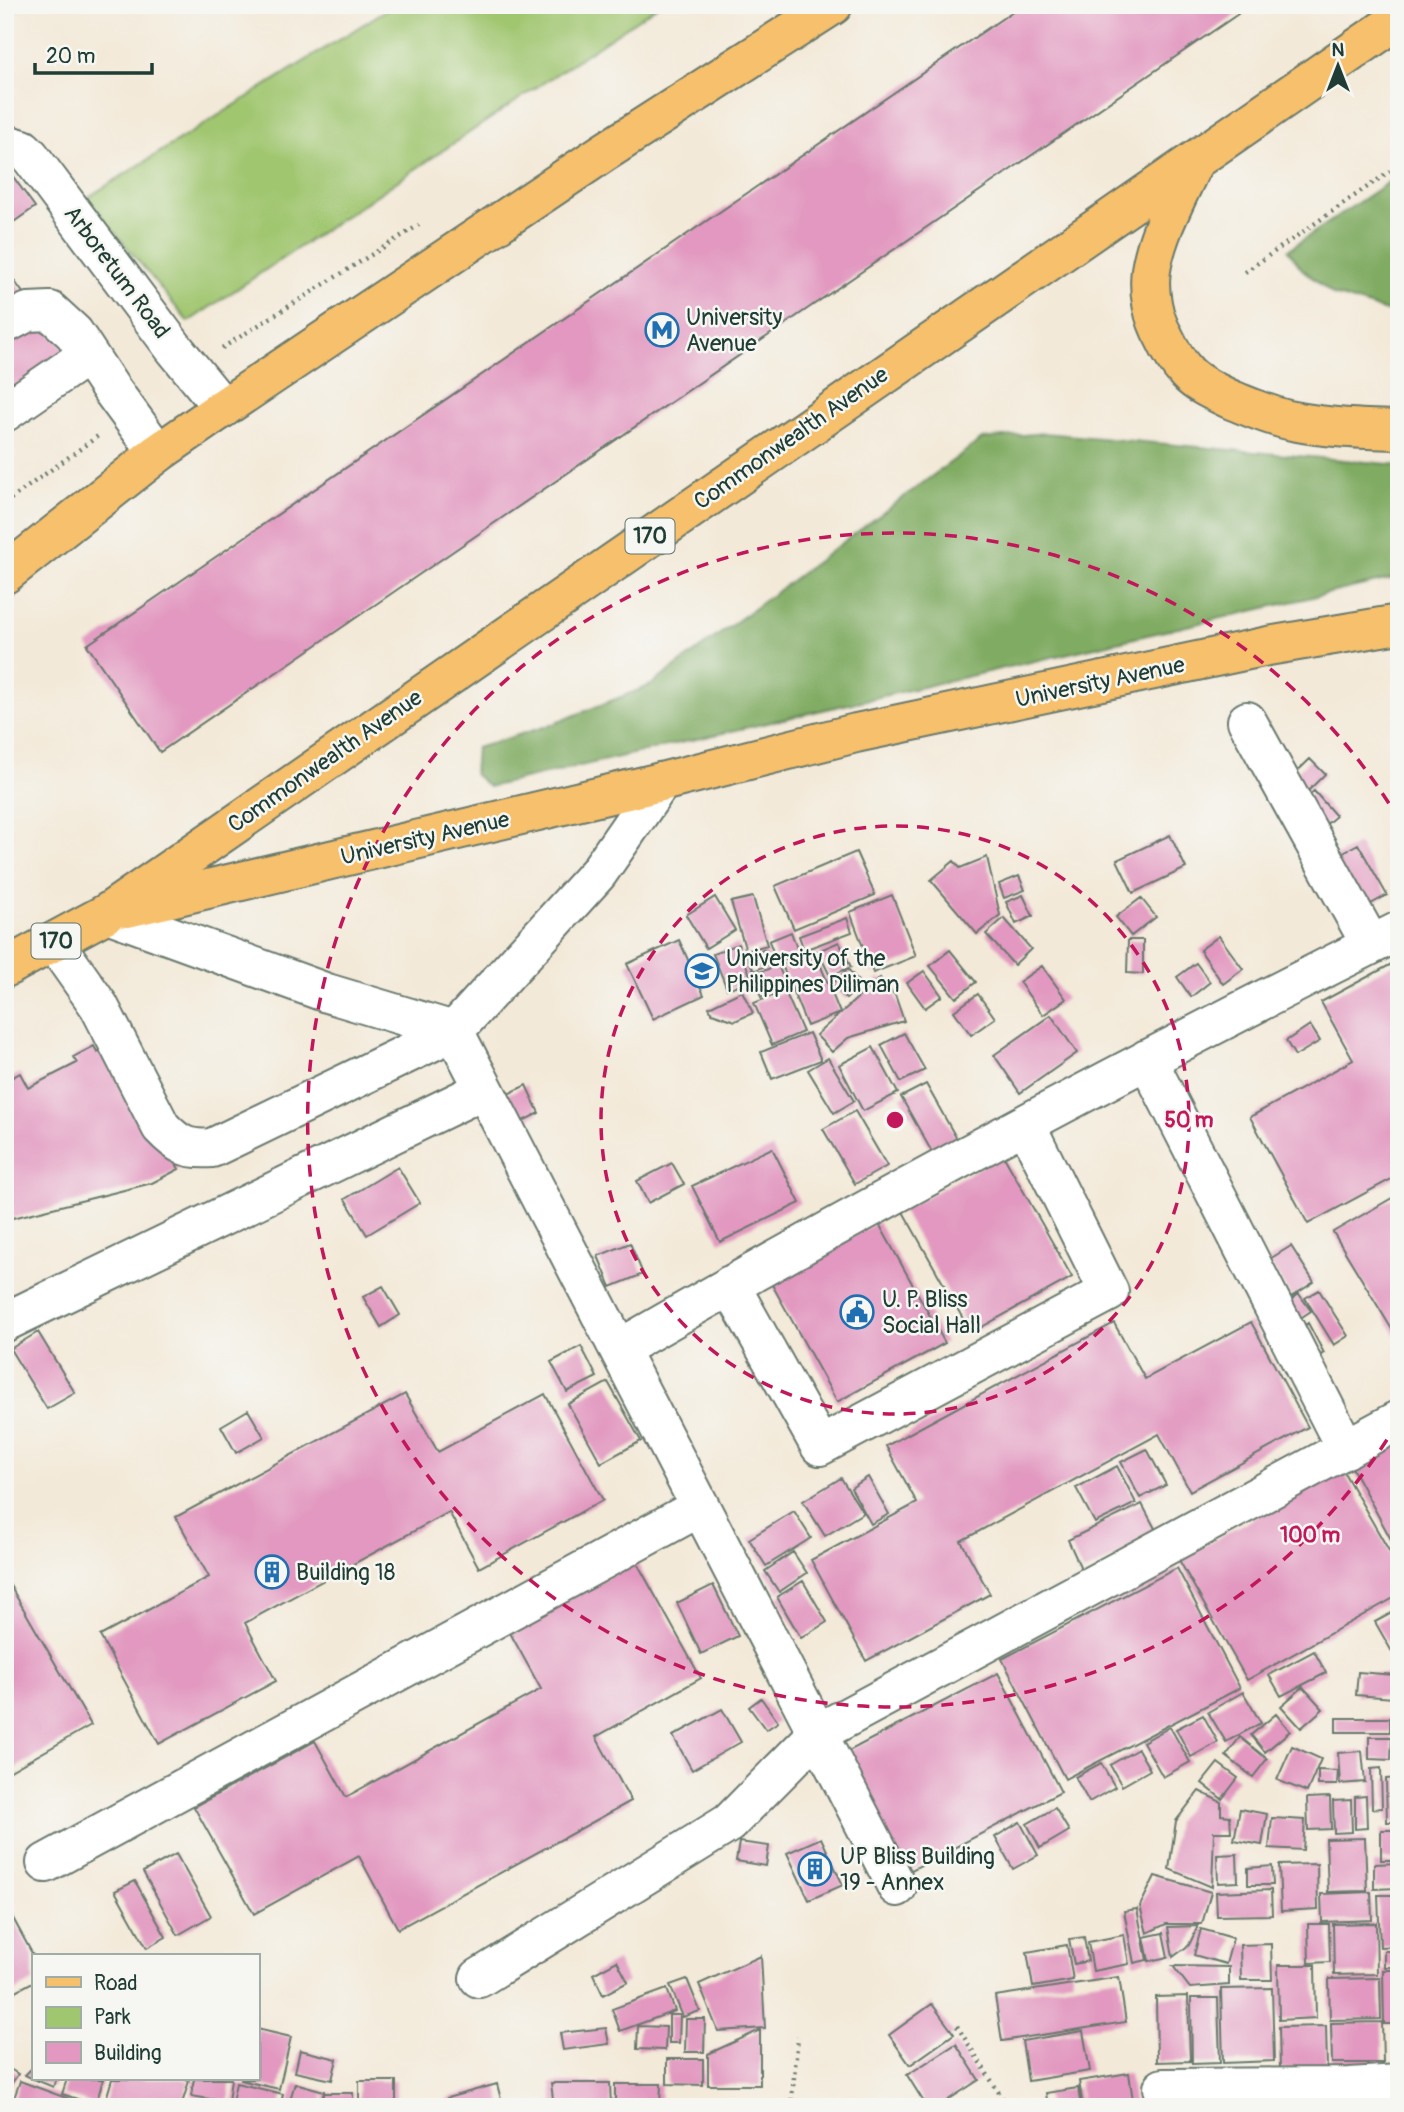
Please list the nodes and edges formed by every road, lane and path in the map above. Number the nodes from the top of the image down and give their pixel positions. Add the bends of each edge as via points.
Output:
1 (833, 5) edge
2 (1399, 19) edge
3 (5, 144) edge
4 (1194, 160) junction
5 (1399, 165) edge
6 (1245, 272) dead end
7 (5, 324) edge
8 (88, 355) junction
9 (223, 408) junction
10 (5, 412) edge
11 (1399, 430) edge
12 (158, 453) junction
13 (5, 574) edge
14 (1399, 624) edge
15 (1247, 720) dead end
16 (661, 782) junction
17 (107, 913) junction
18 (1385, 938) edge
19 (54, 942) junction
20 (5, 968) edge
21 (454, 1031) junction
22 (1147, 1059) junction
23 (483, 1090) junction
24 (1026, 1125) junction
25 (730, 1285) junction
26 (5, 1322) edge
27 (619, 1349) junction
28 (1399, 1420) edge
29 (1346, 1449) junction
30 (700, 1507) junction
31 (818, 1733) junction
32 (46, 1863) dead end
33 (897, 1887) dead end
34 (479, 1978) dead end
35 (957, 2026) dead end
36 (798, 2037) dead end
37 (1399, 2084) edge
38 (1163, 2088) dead end
39 (790, 2107) edge
40 (1008, 2107) edge

1 - 9 main road
2 - 4 main road, Commonwealth Avenue / 170
3 - 9 street, Arboretum Road via 30,156
4 - 11 main road via 1162,233 1151,272 1152,305 1160,330 1188,375 1215,393 1293,421
4 - 17 main road, Commonwealth Avenue / 170
5 - 6 path
7 - 8 street via 28,312 50,311 74,333
8 - 10 street
8 - 12 street
9 - 12 main road
12 - 13 main road
14 - 16 main road, University Avenue via 1268,646 856,733
15 - 18 street
16 - 17 main road, University Avenue
16 - 21 street via 598,873
17 - 19 main road, Commonwealth Avenue / 170
17 - 21 street via 327,993
18 - 22 street
19 - 20 main road, Commonwealth Avenue / 170
19 - 21 street via 99,1006 160,1127 174,1142 195,1149 212,1148
21 - 23 street
22 - 24 street
22 - 29 street
23 - 26 street
23 - 27 street
24 - 25 street
24 - 25 street via 1109,1292 820,1446
25 - 27 street
27 - 30 street
28 - 29 street
29 - 31 street
30 - 31 street
30 - 32 street
31 - 33 street
31 - 34 street via 729,1823
35 - 40 path
36 - 39 path
37 - 38 street

